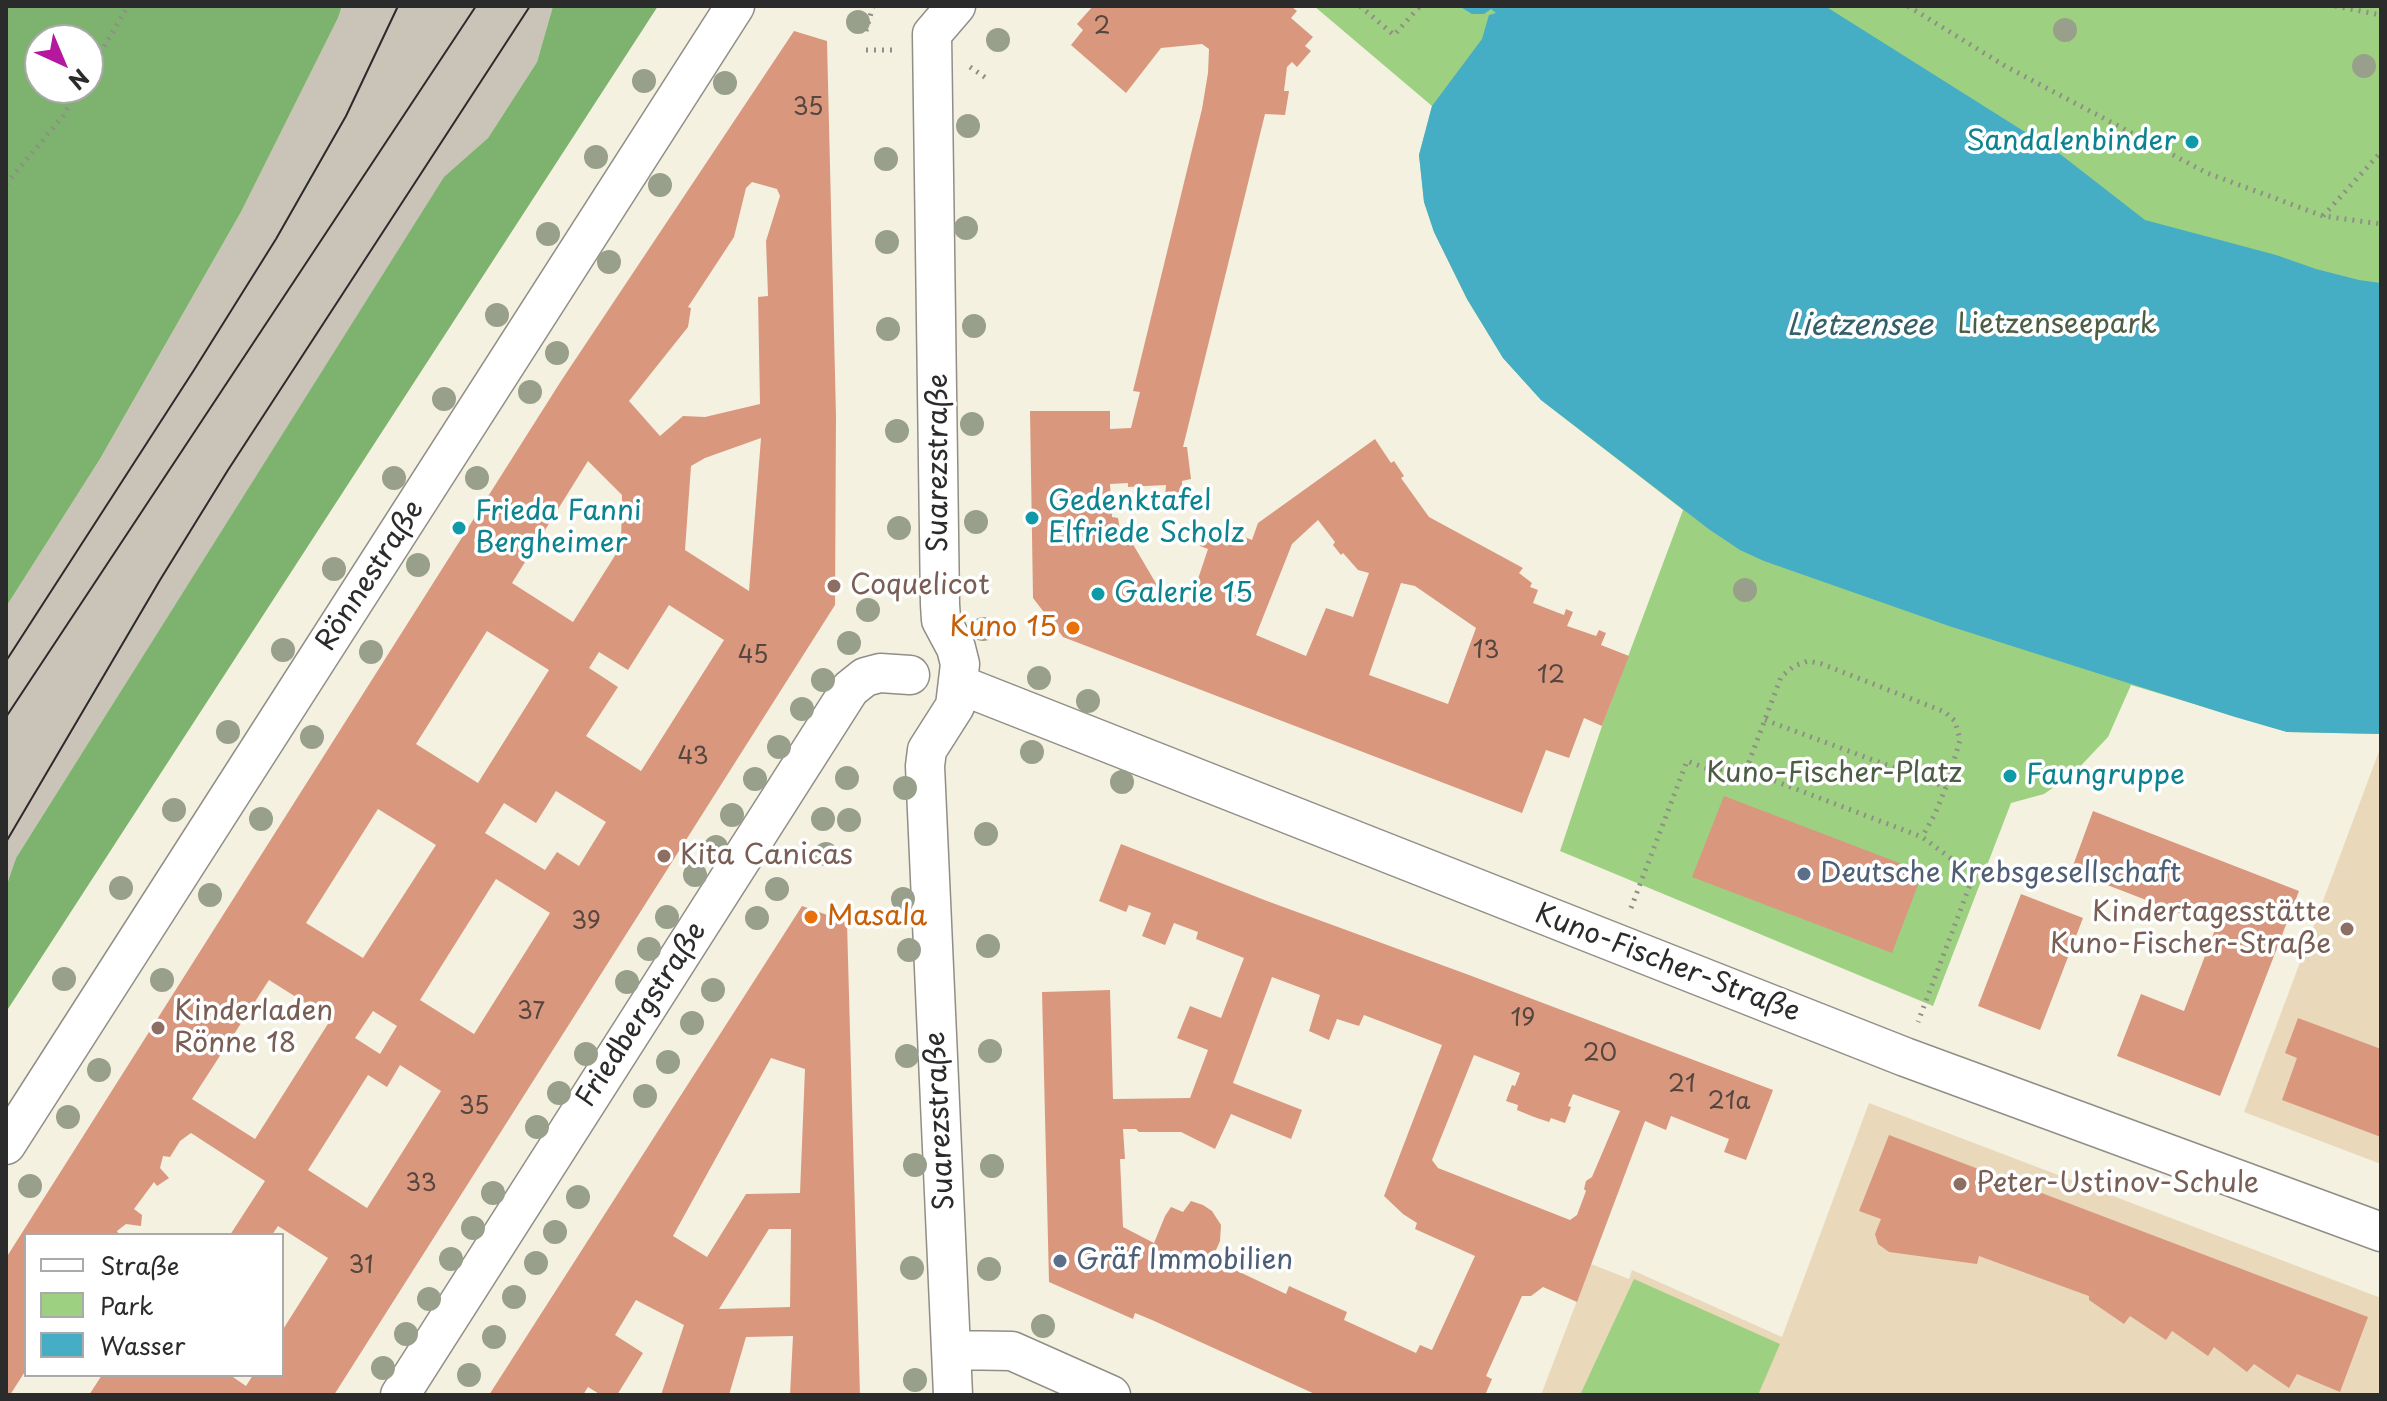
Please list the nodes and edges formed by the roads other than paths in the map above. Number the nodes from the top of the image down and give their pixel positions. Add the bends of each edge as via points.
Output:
1 (735, 6) edge
2 (956, 6) edge
3 (910, 675) dead end
4 (958, 684) junction
5 (6, 1145) edge
6 (2381, 1232) edge
7 (951, 1350) junction
8 (400, 1395) edge
9 (953, 1395) edge
10 (1111, 1395) edge

1 - 5 street, Rönnestraße
2 - 4 street, Suarezstraße via 932,34 940,604 941,620 960,664
3 - 8 street, Friedbergstraße via 880,673 850,689
4 - 6 street, Kuno-Fischer-Straße via 1905,1057
4 - 7 street, Suarezstraße via 955,706 927,750 925,766
7 - 9 street, Suarezstraße
7 - 10 street via 1012,1351

